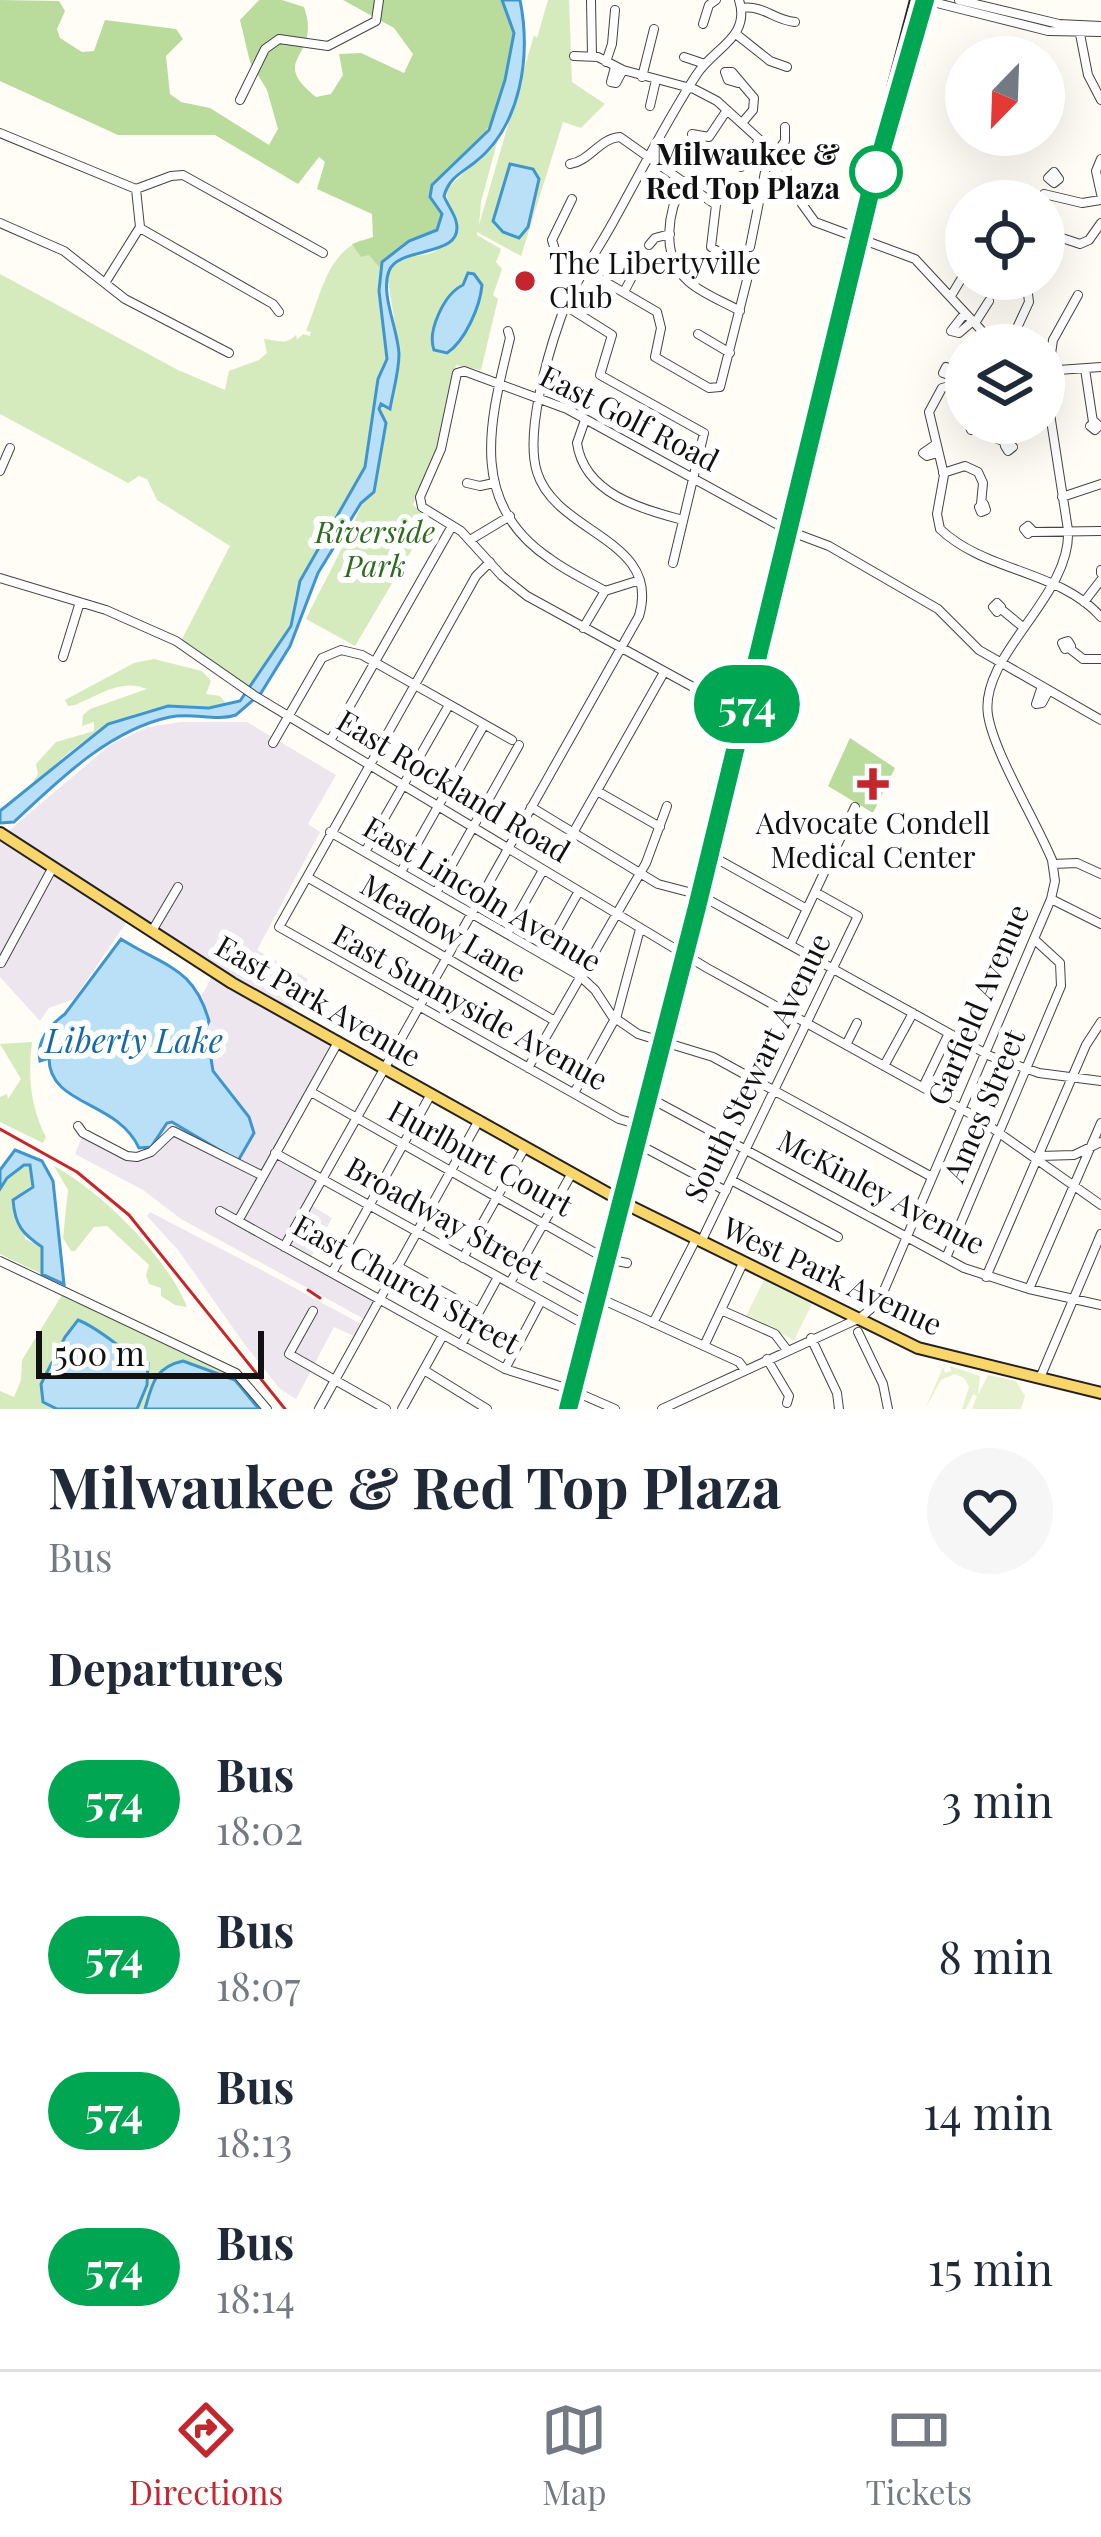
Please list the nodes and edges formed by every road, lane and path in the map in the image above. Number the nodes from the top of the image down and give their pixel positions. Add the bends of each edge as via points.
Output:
1 (380, 0) edge
2 (591, 0) edge
3 (716, 0) edge
4 (922, 0) edge
5 (959, 0) edge
6 (740, 4) edge
7 (615, 10) dead end
8 (795, 22) dead end
9 (703, 24) dead end
10 (654, 29) dead end
11 (1101, 29) edge
12 (1080, 30) junction
13 (736, 34) junction
14 (592, 55) junction
15 (574, 56) dead end
16 (684, 57) dead end
17 (705, 64) junction
18 (614, 66) junction
19 (787, 68) dead end
20 (642, 77) junction
21 (656, 80) junction
22 (738, 83) dead end
23 (689, 88) junction
24 (240, 100) dead end
25 (1101, 100) edge
26 (650, 106) dead end
27 (727, 110) junction
28 (742, 123) junction
29 (784, 127) dead end
30 (0, 133) edge
31 (692, 134) dead end
32 (760, 140) junction
33 (776, 154) junction
34 (650, 158) junction
35 (1101, 159) edge
36 (570, 164) dead end
37 (741, 167) dead end
38 (685, 181) junction
39 (136, 189) junction
40 (1101, 197) edge
41 (572, 199) dead end
42 (1065, 200) edge
43 (0, 223) edge
44 (1101, 223) edge
45 (140, 228) junction
46 (670, 234) junction
47 (860, 238) junction
48 (1065, 242) edge
49 (649, 245) dead end
50 (750, 248) dead end
51 (323, 253) dead end
52 (586, 271) junction
53 (632, 277) dead end
54 (105, 283) junction
55 (945, 290) edge
56 (624, 292) junction
57 (1078, 295) dead end
58 (954, 300) edge
59 (989, 301) dead end
60 (566, 307) junction
61 (740, 311) junction
62 (279, 312) dead end
63 (971, 319) junction
64 (976, 324) edge
65 (1062, 324) edge
66 (508, 331) dead end
67 (698, 334) dead end
68 (730, 352) junction
69 (229, 353) dead end
70 (1101, 367) edge
71 (1084, 369) junction
72 (1065, 370) edge
73 (500, 383) junction
74 (945, 384) edge
75 (541, 398) junction
76 (585, 420) junction
77 (1093, 422) dead end
78 (1053, 444) edge
79 (10, 448) dead end
80 (0, 471) edge
81 (943, 473) junction
82 (694, 477) junction
83 (494, 482) junction
84 (467, 483) dead end
85 (1101, 484) edge
86 (1062, 496) junction
87 (981, 504) dead end
88 (510, 516) junction
89 (683, 520) junction
90 (452, 526) junction
91 (1101, 529) edge
92 (1068, 530) junction
93 (789, 531) junction
94 (1032, 532) dead end
95 (470, 539) junction
96 (490, 562) junction
97 (674, 562) dead end
98 (1101, 574) edge
99 (640, 580) junction
100 (1, 582) edge
101 (1053, 585) junction
102 (605, 591) junction
103 (80, 602) junction
104 (1084, 603) junction
105 (1001, 609) dead end
106 (1101, 617) edge
107 (584, 628) junction
108 (1024, 628) junction
109 (1069, 648) dead end
110 (621, 650) junction
111 (63, 657) dead end
112 (1101, 659) edge
113 (375, 662) junction
114 (1003, 664) junction
115 (663, 674) junction
116 (414, 685) junction
117 (449, 705) junction
118 (744, 715) junction
119 (288, 716) junction
120 (1101, 720) edge
121 (484, 725) junction
122 (330, 741) junction
123 (273, 742) dead end
124 (368, 765) junction
125 (403, 786) junction
126 (597, 790) junction
127 (437, 806) junction
128 (667, 806) dead end
129 (531, 807) junction
130 (855, 807) dead end
131 (472, 827) junction
132 (660, 827) junction
133 (0, 832) edge
134 (331, 832) junction
135 (573, 832) junction
136 (507, 849) junction
137 (365, 852) junction
138 (710, 855) junction
139 (1053, 864) junction
140 (53, 867) junction
141 (543, 870) junction
142 (401, 872) junction
143 (640, 873) junction
144 (1101, 874) edge
145 (307, 878) junction
146 (178, 887) dead end
147 (436, 892) junction
148 (579, 892) junction
149 (815, 892) junction
150 (700, 895) junction
151 (1052, 898) junction
152 (807, 909) junction
153 (470, 913) junction
154 (616, 914) junction
155 (1101, 924) edge
156 (640, 928) junction
157 (152, 931) junction
158 (507, 934) junction
159 (790, 944) junction
160 (1035, 945) junction
161 (544, 955) junction
162 (685, 955) junction
163 (445, 958) junction
164 (1, 962) edge
165 (833, 968) junction
166 (580, 976) junction
167 (416, 1007) junction
168 (914, 1013) junction
169 (615, 1019) junction
170 (555, 1021) junction
171 (807, 1022) junction
172 (1101, 1022) edge
173 (857, 1023) dead end
174 (949, 1034) junction
175 (338, 1042) junction
176 (662, 1042) junction
177 (846, 1045) junction
178 (985, 1054) junction
179 (884, 1066) junction
180 (384, 1067) junction
181 (528, 1068) junction
182 (1027, 1070) junction
183 (1073, 1076) junction
184 (1101, 1082) edge
185 (923, 1087) junction
186 (774, 1090) junction
187 (311, 1092) junction
188 (431, 1094) junction
189 (574, 1094) junction
190 (648, 1097) junction
191 (961, 1108) junction
192 (357, 1118) junction
193 (479, 1120) junction
194 (1101, 1123) edge
195 (640, 1125) junction
196 (78, 1126) dead end
197 (1000, 1131) junction
198 (1101, 1142) edge
199 (636, 1143) junction
200 (403, 1144) junction
201 (525, 1147) junction
202 (746, 1148) junction
203 (1088, 1150) junction
204 (275, 1154) junction
205 (1038, 1156) junction
206 (451, 1170) junction
207 (572, 1173) junction
208 (263, 1176) junction
209 (932, 1177) junction
210 (322, 1180) junction
211 (731, 1180) junction
212 (1074, 1183) junction
213 (726, 1191) junction
214 (498, 1196) junction
215 (621, 1201) junction
216 (1101, 1205) edge
217 (369, 1206) junction
218 (220, 1211) dead end
219 (238, 1221) junction
220 (544, 1222) junction
221 (416, 1232) junction
222 (1101, 1234) edge
223 (906, 1236) junction
224 (838, 1237) dead end
225 (698, 1240) junction
226 (284, 1247) junction
227 (463, 1258) junction
228 (946, 1258) junction
229 (606, 1259) junction
230 (0, 1262) edge
231 (626, 1263) dead end
232 (742, 1263) junction
233 (520, 1264) junction
234 (397, 1266) junction
235 (332, 1273) junction
236 (498, 1277) junction
237 (986, 1277) junction
238 (509, 1283) junction
239 (1029, 1289) junction
240 (379, 1299) junction
241 (1073, 1299) junction
242 (542, 1301) junction
243 (596, 1301) junction
244 (1101, 1305) edge
245 (721, 1310) junction
246 (313, 1311) dead end
247 (478, 1312) junction
248 (839, 1318) junction
249 (653, 1323) junction
250 (589, 1327) junction
251 (864, 1328) junction
252 (443, 1335) junction
253 (811, 1338) junction
254 (460, 1345) junction
255 (704, 1346) junction
256 (787, 1349) junction
257 (767, 1359) junction
258 (424, 1370) junction
259 (505, 1370) junction
260 (745, 1370) junction
261 (1039, 1379) junction
262 (334, 1380) junction
263 (573, 1391) junction
264 (1101, 1393) edge
265 (788, 1403) dead end
266 (266, 1409) edge
267 (319, 1409) edge
268 (386, 1409) edge
269 (402, 1409) edge
270 (487, 1409) edge
271 (568, 1409) edge
272 (615, 1409) edge
273 (662, 1409) edge
274 (839, 1409) edge
275 (888, 1409) edge

1 - 24 street via 376,21 341,41 271,44
2 - 14 street
3 - 9 street
4 - 12 street via 1048,31
4 - 47 main road
5 - 12 street
6 - 8 street
6 - 13 street
7 - 18 street
10 - 20 street
11 - 12 street
12 - 25 street
13 - 17 street
13 - 19 street
14 - 15 street
14 - 18 street
16 - 17 street
17 - 23 street
18 - 20 street
20 - 21 street
21 - 23 street
21 - 26 street
22 - 28 street via 755,104
23 - 27 street
23 - 34 street
27 - 28 street
27 - 31 street via 709,137
28 - 32 street
29 - 33 street
30 - 39 street
32 - 33 street
32 - 37 street
33 - 47 street via 815,222
33 - 50 street
34 - 36 street via 616,136
34 - 38 street
34 - 52 street
35 - 40 street
38 - 46 street via 670,210
38 - 61 street via 716,205 711,248 747,272
39 - 45 street
39 - 51 street via 183,176
40 - 42 street
41 - 52 street via 551,244
43 - 54 street via 64,251
44 - 48 street via 1089,240
45 - 54 street
45 - 62 street
46 - 49 street
46 - 61 street via 683,276
47 - 55 street via 907,254
47 - 93 main road
52 - 56 street
52 - 60 street
53 - 56 street
54 - 69 street
56 - 68 street via 659,316 655,357 709,388 718,388
57 - 65 street, Garfield Avenue
58 - 63 street
59 - 63 street
60 - 75 street
60 - 82 street via 612,335 598,376 705,432
61 - 68 street
63 - 64 street
66 - 73 street
67 - 68 street
70 - 71 street
71 - 72 street
71 - 77 street
73 - 75 street, East Golf Road
73 - 83 street via 489,437
73 - 90 street, East Golf Road via 461,371 453,389 419,501
74 - 81 street via 930,406
75 - 76 street, East Golf Road
75 - 99 street via 532,444 543,487 564,513 626,554
76 - 82 street, East Golf Road
76 - 89 street via 577,443 589,476 644,509
78 - 86 street, Garfield Avenue
79 - 80 street
81 - 87 street via 965,466 978,472
81 - 101 street via 936,520 942,532
82 - 89 street
82 - 93 street, East Golf Road
83 - 84 street
83 - 88 street
85 - 86 street
86 - 92 street, Garfield Avenue
88 - 95 street
88 - 102 street via 549,559
89 - 97 street
90 - 95 street
90 - 113 street
91 - 92 street
92 - 94 street
92 - 101 street, Garfield Avenue
93 - 114 street, East Golf Road via 934,606 967,642
93 - 118 main road
95 - 96 street
96 - 107 street via 517,589
96 - 116 street
98 - 104 street
99 - 102 street
99 - 110 street via 642,605
100 - 103 street, East Rockland Road
101 - 104 street
101 - 108 street, Garfield Avenue
102 - 107 street
103 - 111 street
103 - 119 street, East Rockland Road via 154,630
104 - 106 street
105 - 108 street
107 - 110 street
108 - 114 street, Garfield Avenue
109 - 112 street
110 - 115 street
110 - 129 street
113 - 116 street
113 - 119 street via 333,651
113 - 122 street
114 - 120 street, East Golf Road
114 - 139 street, Garfield Avenue via 989,693 990,724
115 - 118 street
115 - 126 street
116 - 117 street
116 - 124 street
117 - 121 street
117 - 125 street
118 - 138 main road
119 - 122 street, East Rockland Road
119 - 123 street
121 - 127 street
121 - 131 street via 515,743
122 - 124 street, East Rockland Road
124 - 125 street, East Rockland Road
124 - 134 street
125 - 127 street, East Rockland Road
125 - 137 street
126 - 132 street
126 - 135 street
127 - 131 street, East Rockland Road
127 - 142 street
128 - 132 street
129 - 135 street
129 - 136 street
130 - 149 street
131 - 136 street, East Rockland Road
131 - 147 street
132 - 143 street
133 - 140 main road, East Park Avenue
134 - 137 street, East Lincoln Avenue
134 - 145 street
135 - 143 street
136 - 141 street, East Rockland Road
136 - 153 street
137 - 142 street, East Lincoln Avenue
138 - 150 main road
138 - 152 street
139 - 144 street via 1078,862
139 - 151 street, Garfield Avenue
140 - 157 main road, East Park Avenue
140 - 164 street
141 - 148 street, East Rockland Road
141 - 158 street
142 - 147 street, East Lincoln Avenue
143 - 150 street
143 - 154 street
145 - 163 street, Meadow Lane
145 - 167 street, East Sunnyside Avenue via 279,927
146 - 157 street
147 - 153 street, East Lincoln Avenue
148 - 154 street, East Rockland Road
148 - 161 street
149 - 152 street
149 - 165 street, South Stewart Avenue via 858,916
150 - 159 street
150 - 162 main road
151 - 155 street
151 - 160 street, Garfield Avenue
152 - 159 street
153 - 158 street, East Lincoln Avenue
153 - 163 street
154 - 156 street, East Rockland Road
154 - 166 street
156 - 162 street, East Rockland Road
156 - 169 street
157 - 175 main road, East Park Avenue
158 - 161 street, East Lincoln Avenue
159 - 165 street
160 - 178 street, Garfield Avenue
160 - 182 street, Ames Street via 1062,966
161 - 166 street, East Lincoln Avenue
162 - 171 street, East Rockland Road
162 - 176 main road
163 - 167 street
163 - 170 street, Meadow Lane
165 - 168 street
165 - 171 street, South Stewart Avenue
166 - 169 street, East Lincoln Avenue
166 - 170 street
167 - 180 street
167 - 181 street, East Sunnyside Avenue
168 - 174 street
168 - 179 street
169 - 176 street, East Lincoln Avenue
169 - 189 street
170 - 181 street
171 - 177 street, East Rockland Road
171 - 186 street, South Stewart Avenue
172 - 183 street
173 - 177 street
174 - 178 street
174 - 185 street
175 - 180 main road, East Park Avenue
175 - 187 street
176 - 186 street, East Lincoln Avenue via 709,1055
176 - 190 main road
177 - 179 street, East Rockland Road
178 - 182 street
178 - 191 street, Garfield Avenue
179 - 185 street, East Rockland Road
180 - 188 main road, East Park Avenue
180 - 192 street
181 - 189 street, East Sunnyside Avenue
182 - 183 street
182 - 197 street, Ames Street
183 - 184 street
183 - 205 street
185 - 191 street, East Rockland Road
186 - 202 street, South Stewart Avenue
186 - 209 street, East Lincoln Avenue
187 - 192 street, Hurlburt Court
187 - 204 street
188 - 193 main road, East Park Avenue
188 - 200 street
189 - 195 street, East Sunnyside Avenue
190 - 195 main road
190 - 202 street, McKinley Avenue
191 - 197 street, East Rockland Road
191 - 209 street, Garfield Avenue
192 - 200 street, Hurlburt Court
192 - 210 street
193 - 201 main road, East Park Avenue
193 - 206 street
194 - 203 street
195 - 199 main road
196 - 208 street via 131,1157 146,1155 173,1131
197 - 205 street, East Rockland Road
197 - 228 street, Ames Street
198 - 203 street
199 - 213 street
199 - 215 main road
200 - 206 street, Hurlburt Court
200 - 217 street
201 - 207 main road, East Park Avenue
201 - 214 street
202 - 211 street, South Stewart Avenue
202 - 223 street, McKinley Avenue
203 - 205 street
203 - 212 street
204 - 208 street
204 - 210 street, Broadway Street
205 - 212 street, East Rockland Road
205 - 237 street
206 - 214 street, Hurlburt Court
206 - 221 street
207 - 215 main road, East Park Avenue
207 - 220 street
208 - 219 street
209 - 223 street, Garfield Avenue
210 - 217 street, Broadway Street
210 - 226 street
211 - 213 street, South Stewart Avenue
211 - 224 street
212 - 216 street, East Rockland Road
212 - 239 street
213 - 225 street, South Stewart Avenue
214 - 220 street, Hurlburt Court
214 - 227 street
215 - 225 main road, West Park Avenue
215 - 229 main road
217 - 221 street, Broadway Street
217 - 235 street
218 - 219 street, East Church Street
219 - 226 street, East Church Street
220 - 229 street, Hurlburt Court
220 - 233 street
221 - 227 street, Broadway Street
221 - 234 street
222 - 241 street
223 - 228 street, McKinley Avenue
223 - 251 street, Garfield Avenue
225 - 232 main road, West Park Avenue
225 - 249 street, South Stewart Avenue
226 - 235 street, East Church Street
227 - 236 street, Broadway Street
228 - 237 street, McKinley Avenue
229 - 231 street, Hurlburt Court
229 - 243 main road
230 - 266 street via 236,1373
232 - 245 street
232 - 248 main road, West Park Avenue
233 - 238 street
233 - 243 street
234 - 240 street
234 - 247 street
235 - 240 street, East Church Street
236 - 238 street, Broadway Street
236 - 247 street
237 - 239 street, McKinley Avenue
238 - 242 street, Broadway Street
239 - 241 street, McKinley Avenue
240 - 252 street, East Church Street
240 - 262 street
241 - 244 street, McKinley Avenue
241 - 261 street
242 - 250 street, Broadway Street
242 - 259 street
243 - 249 street
243 - 250 main road
245 - 255 street
245 - 256 street via 775,1334
246 - 262 street via 289,1354
247 - 254 street
248 - 251 main road, West Park Avenue
248 - 253 street
249 - 255 street
250 - 263 main road
251 - 261 main road, West Park Avenue
251 - 275 street
252 - 254 street, East Church Street
252 - 258 street
253 - 256 street
253 - 274 street
254 - 259 street, East Church Street
255 - 260 street
256 - 257 street
257 - 260 street
257 - 265 street
258 - 269 street
258 - 270 street
259 - 263 street, East Church Street
260 - 273 street
261 - 264 main road, West Park Avenue
262 - 267 street
262 - 268 street
263 - 271 main road
263 - 272 street, East Church Street

